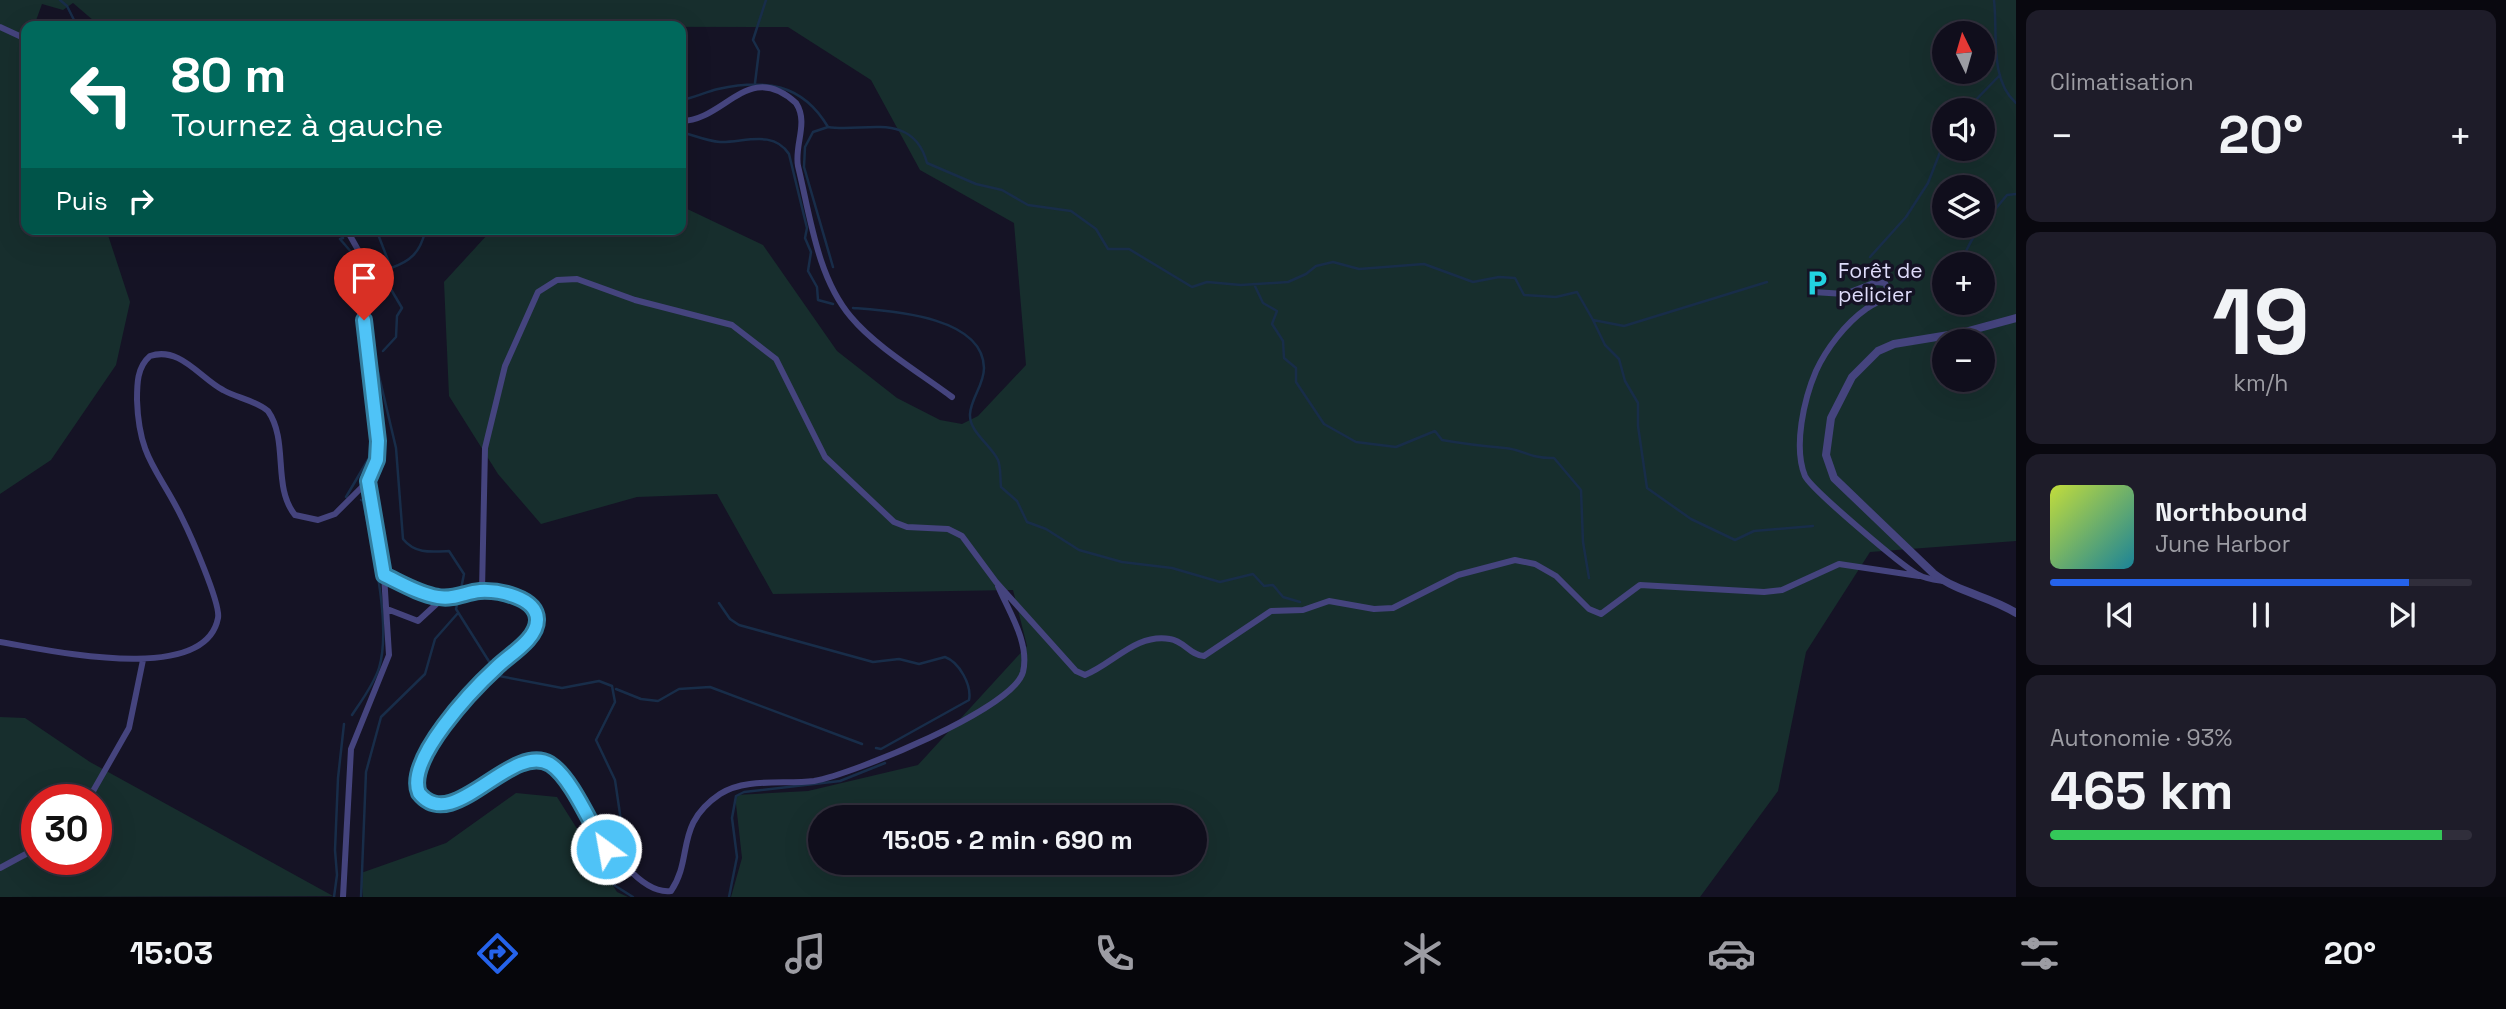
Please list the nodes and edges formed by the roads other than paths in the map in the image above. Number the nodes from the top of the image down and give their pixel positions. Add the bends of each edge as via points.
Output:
1 (0, 27) edge
2 (21, 37) edge
3 (686, 120) edge
4 (348, 235) edge
5 (1813, 292) dead end
6 (2016, 318) edge
7 (952, 397) dead end
8 (368, 481) junction
9 (384, 575) junction
10 (1919, 576) junction
11 (1943, 581) junction
12 (996, 582) junction
13 (482, 591) junction
14 (443, 598) junction
15 (387, 609) junction
16 (2016, 613) edge
17 (0, 642) edge
18 (143, 660) junction
19 (99, 784) edge
20 (21, 857) edge
21 (0, 868) edge
22 (343, 897) edge

1 - 2 street
3 - 7 street via 750,88 770,89 796,103 802,121 797,161 818,247 839,301 862,328
4 - 8 street via 367,276 364,329 378,441 377,460
5 - 10 street via 1845,294 1879,281 1888,289 1885,297 1858,315 1815,374 1801,444 1805,477 1818,493
6 - 11 street via 1878,351 1852,377 1830,418 1826,455 1835,478
8 - 9 street
8 - 18 street via 331,516 318,520 298,517 287,499 278,435 268,411 223,390 179,359 150,356 138,380 144,451 183,519 218,611 214,628 199,644 173,656
9 - 14 street
9 - 15 street
10 - 11 street
10 - 12 street via 1839,564 1782,590 1764,592 1640,585 1601,614 1542,567 1507,561 1458,575 1393,607 1374,609 1329,601 1303,610 1271,611 1204,656 1175,640 1150,640 1118,653 1085,675 1076,671
11 - 16 street
12 - 13 street via 962,536 948,529 894,522 835,469 781,367 755,340 713,318 570,279 550,282 538,292 500,383 483,463
12 - 13 street via 1023,647 1023,670 1011,691 940,732 832,777 739,786 720,794 690,828 677,879 671,891 662,894 644,890 630,880 561,774 545,762 532,760 514,767 455,802 436,803 419,793 416,778 427,751 485,679 536,626 535,610 527,601
13 - 14 street
14 - 15 street via 418,621
15 - 22 street via 388,660 349,758
17 - 18 street
18 - 19 street via 129,728
20 - 21 street

